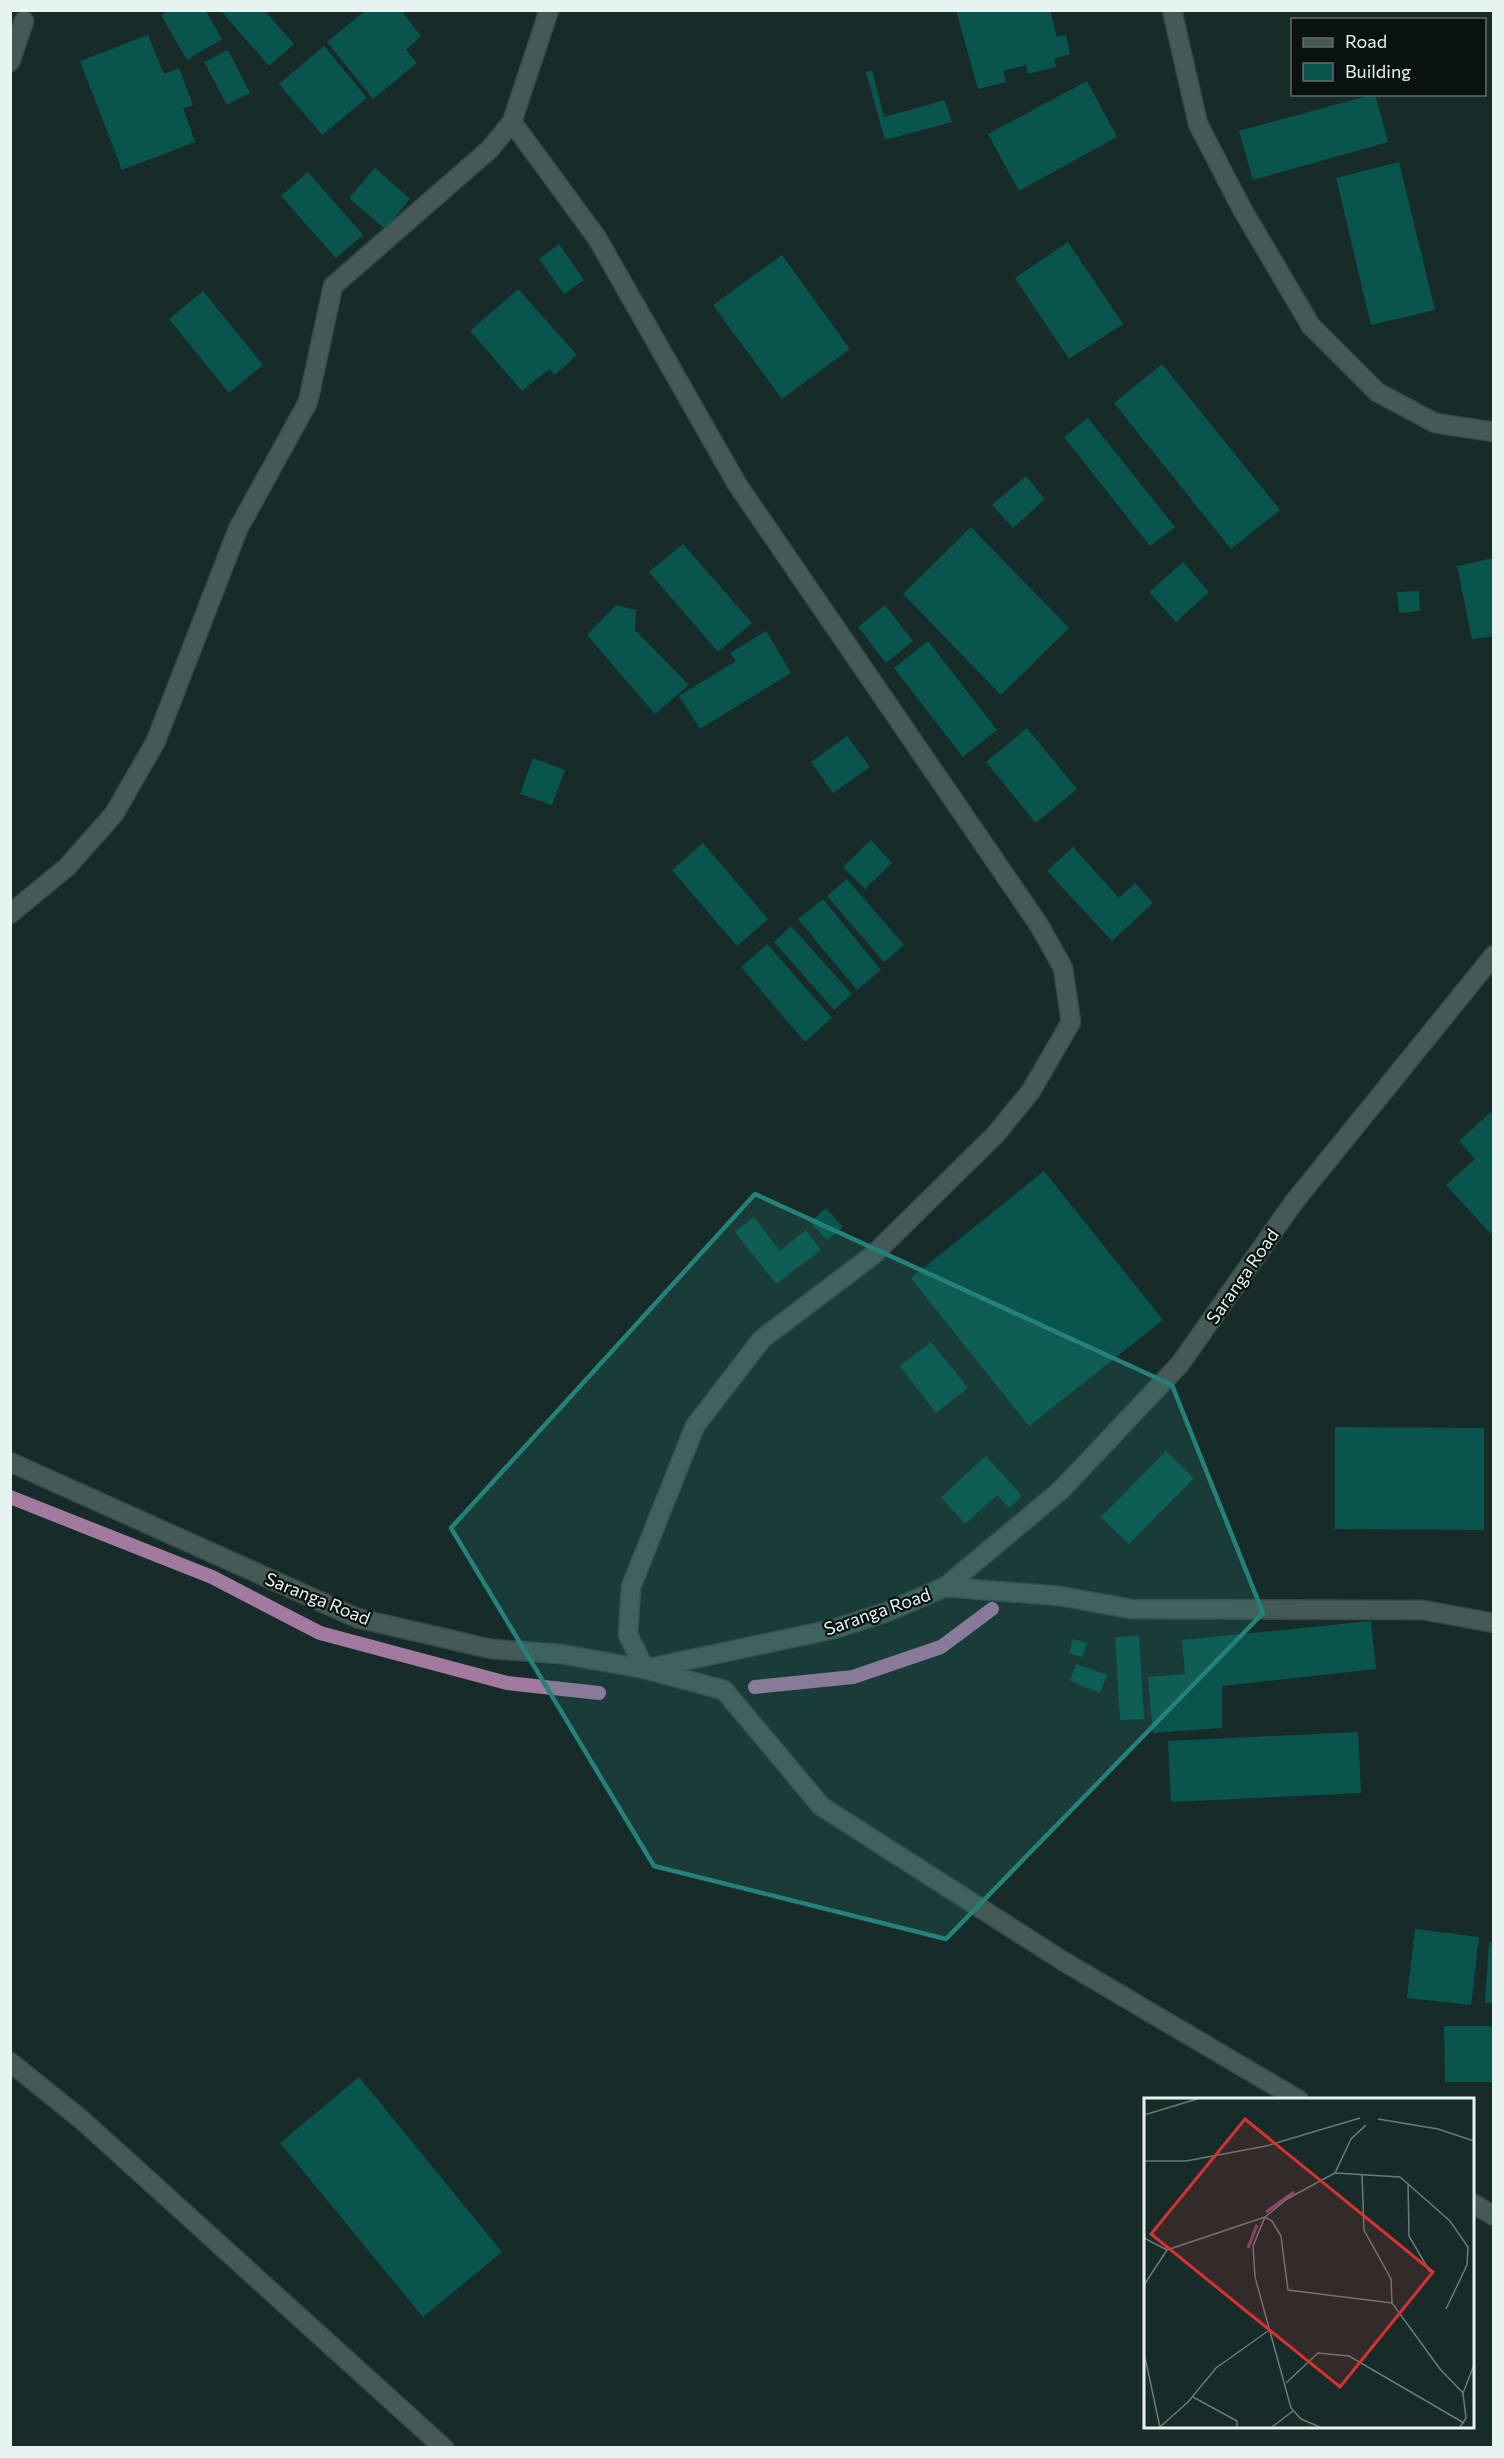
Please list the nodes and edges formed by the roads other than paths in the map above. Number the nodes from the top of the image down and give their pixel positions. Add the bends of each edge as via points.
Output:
1 (549, 10) edge
2 (1172, 10) edge
3 (24, 21) dead end
4 (10, 62) edge
5 (512, 122) junction
6 (1494, 432) edge
7 (10, 915) edge
8 (1494, 955) edge
9 (10, 1462) edge
10 (945, 1587) junction
11 (1494, 1623) edge
12 (645, 1669) junction
13 (10, 2062) edge
14 (1296, 2098) edge
15 (1474, 2204) edge
16 (1494, 2216) edge
17 (444, 2448) edge

1 - 5 street
2 - 6 street via 1198,124 1242,209 1311,326 1377,392 1435,423
3 - 4 street
5 - 7 street via 490,149 333,286 308,402 238,529 156,741 114,814 67,867
5 - 12 street via 597,238 743,493 1039,925 1063,968 1071,1022 1031,1091 996,1134 873,1255 762,1339 694,1426 631,1587 628,1635
8 - 10 street, Saranga Road via 1294,1202 1180,1364 1061,1490
9 - 12 street, Saranga Road via 357,1618 491,1648 561,1654
10 - 11 street via 1060,1596 1131,1609 1423,1610
10 - 12 street, Saranga Road via 834,1629
12 - 14 street via 724,1690 821,1806 1043,1948
13 - 17 street via 91,2128
15 - 16 street

